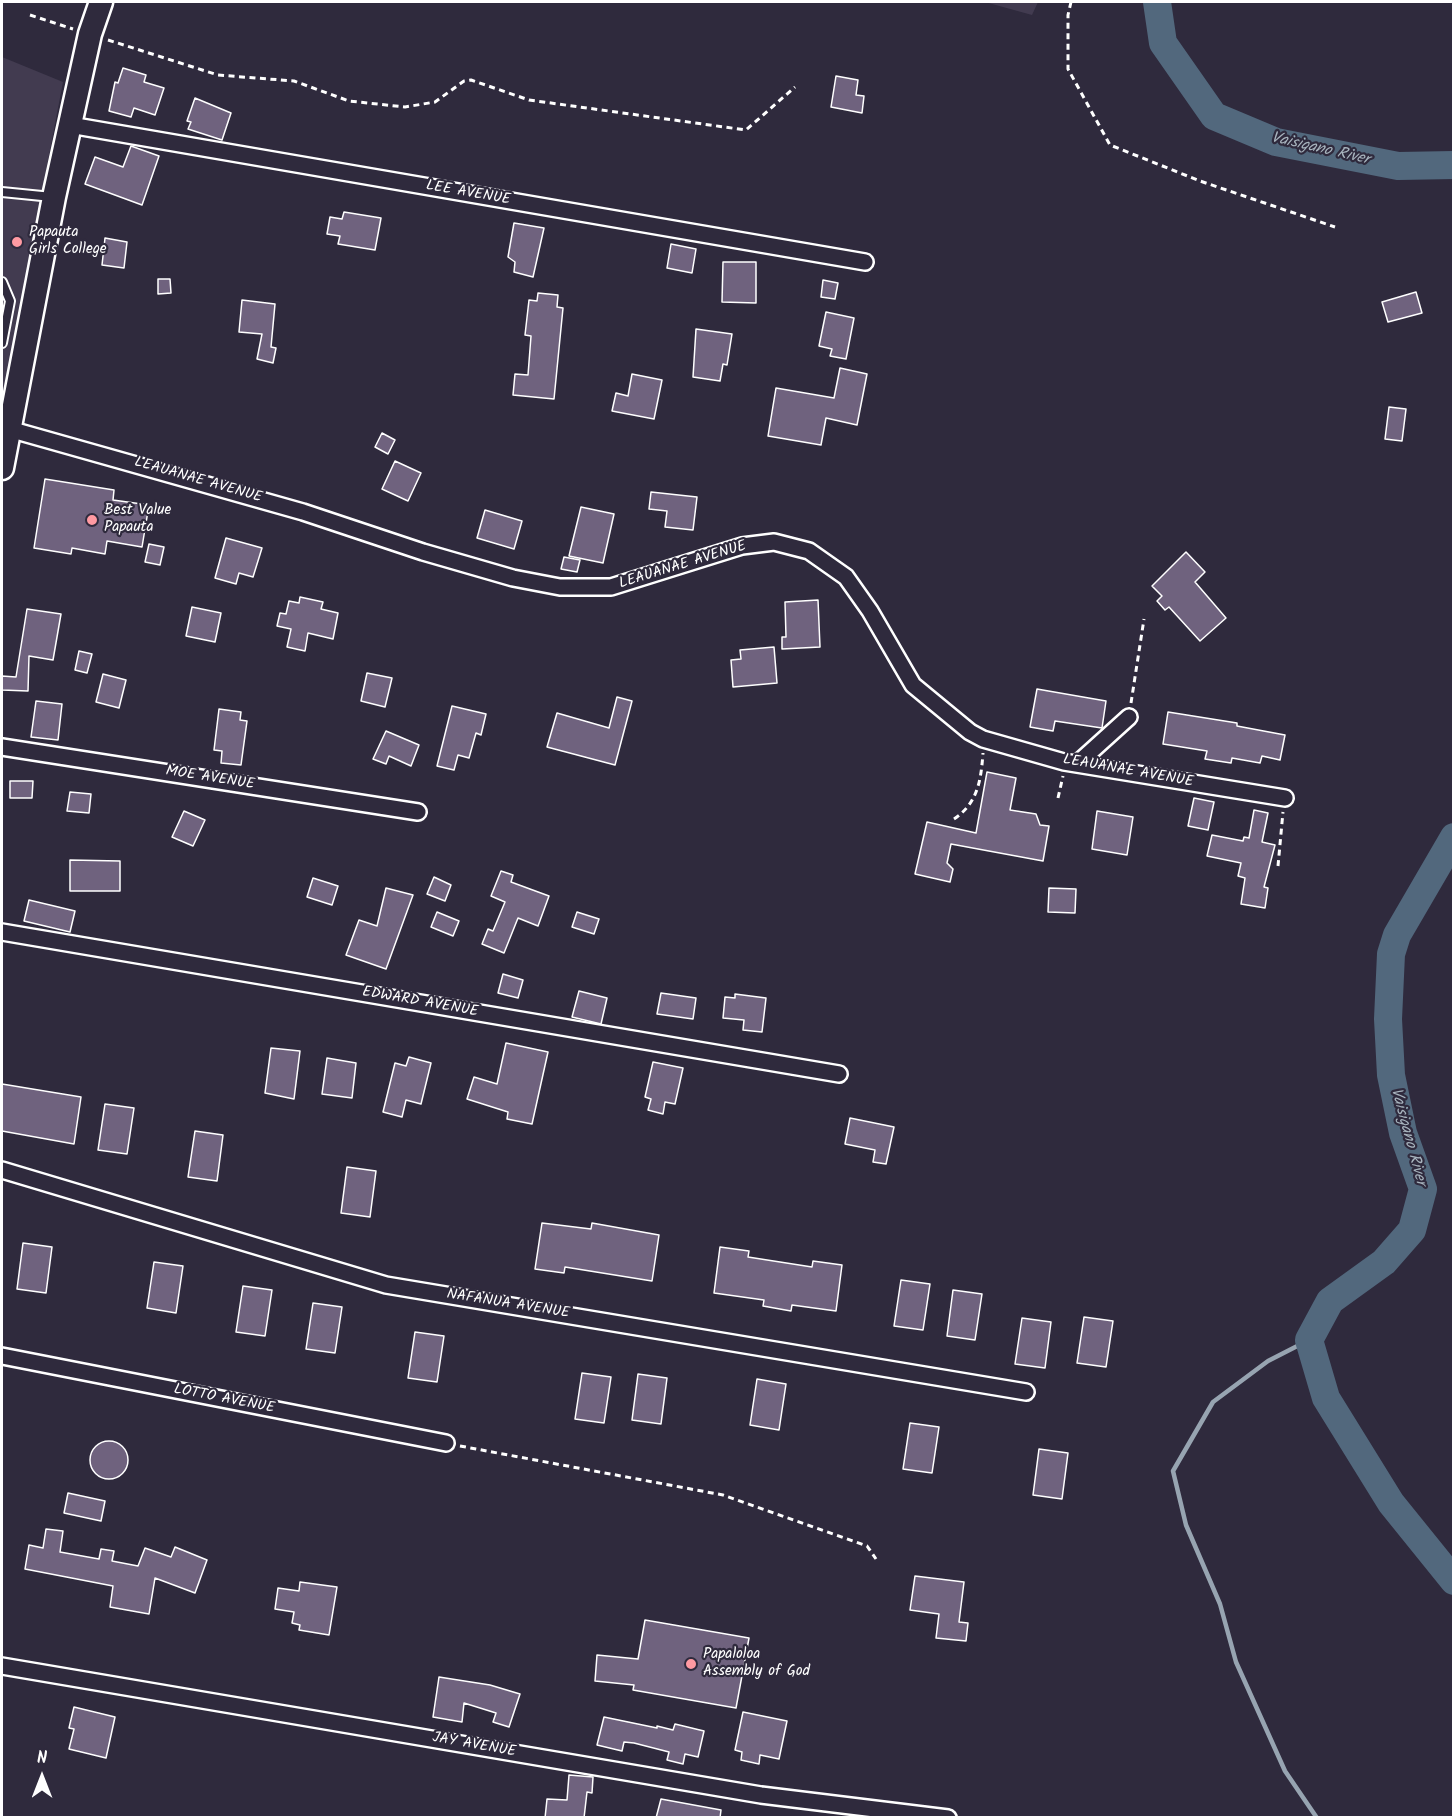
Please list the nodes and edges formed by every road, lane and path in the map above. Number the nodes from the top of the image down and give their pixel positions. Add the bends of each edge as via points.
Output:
1 (101, 2) edge
2 (1071, 2) edge
3 (30, 15) dead end
4 (90, 34) junction
5 (795, 87) dead end
6 (70, 125) junction
7 (2, 192) edge
8 (54, 197) junction
9 (1335, 227) dead end
10 (865, 262) dead end
11 (2, 282) edge
12 (2, 343) edge
13 (5, 428) edge
14 (2, 468) edge
15 (1144, 619) dead end
16 (1129, 717) joint
17 (983, 739) junction
18 (2, 747) edge
19 (1071, 763) junction
20 (1058, 798) dead end
21 (1285, 798) joint
22 (418, 812) dead end
23 (954, 819) dead end
24 (1278, 866) dead end
25 (2, 932) edge
26 (839, 1074) dead end
27 (2, 1170) edge
28 (2, 1356) edge
29 (1026, 1392) dead end
30 (446, 1443) joint
31 (876, 1559) dead end
32 (2, 1666) edge
33 (948, 1818) edge

1 - 4 main road
2 - 9 path via 1068,69 1110,145 1200,181
3 - 4 path
4 - 5 path via 218,75 294,81 349,101 405,107 435,102 471,80 529,100 746,130
4 - 6 main road
6 - 8 main road
6 - 10 street, LEE AVENUE
7 - 8 lane
8 - 13 main road
11 - 12 lane via 10,301
13 - 14 main road
13 - 17 street, LEAUANAE AVENUE via 293,509 502,575 560,587 610,587 742,546 774,542 809,551 846,577 913,685
15 - 16 path
16 - 19 street
17 - 19 street, LEAUANAE AVENUE
17 - 23 path via 977,794 967,810
18 - 22 street, MOE AVENUE
19 - 20 path
19 - 21 street, LEAUANAE AVENUE
21 - 24 path
25 - 26 street, EDWARD AVENUE
27 - 29 street, NAFANUA AVENUE via 386,1285
28 - 30 street, LOTTO AVENUE
30 - 31 path via 723,1495 867,1546
32 - 33 street, JAY AVENUE via 761,1795

